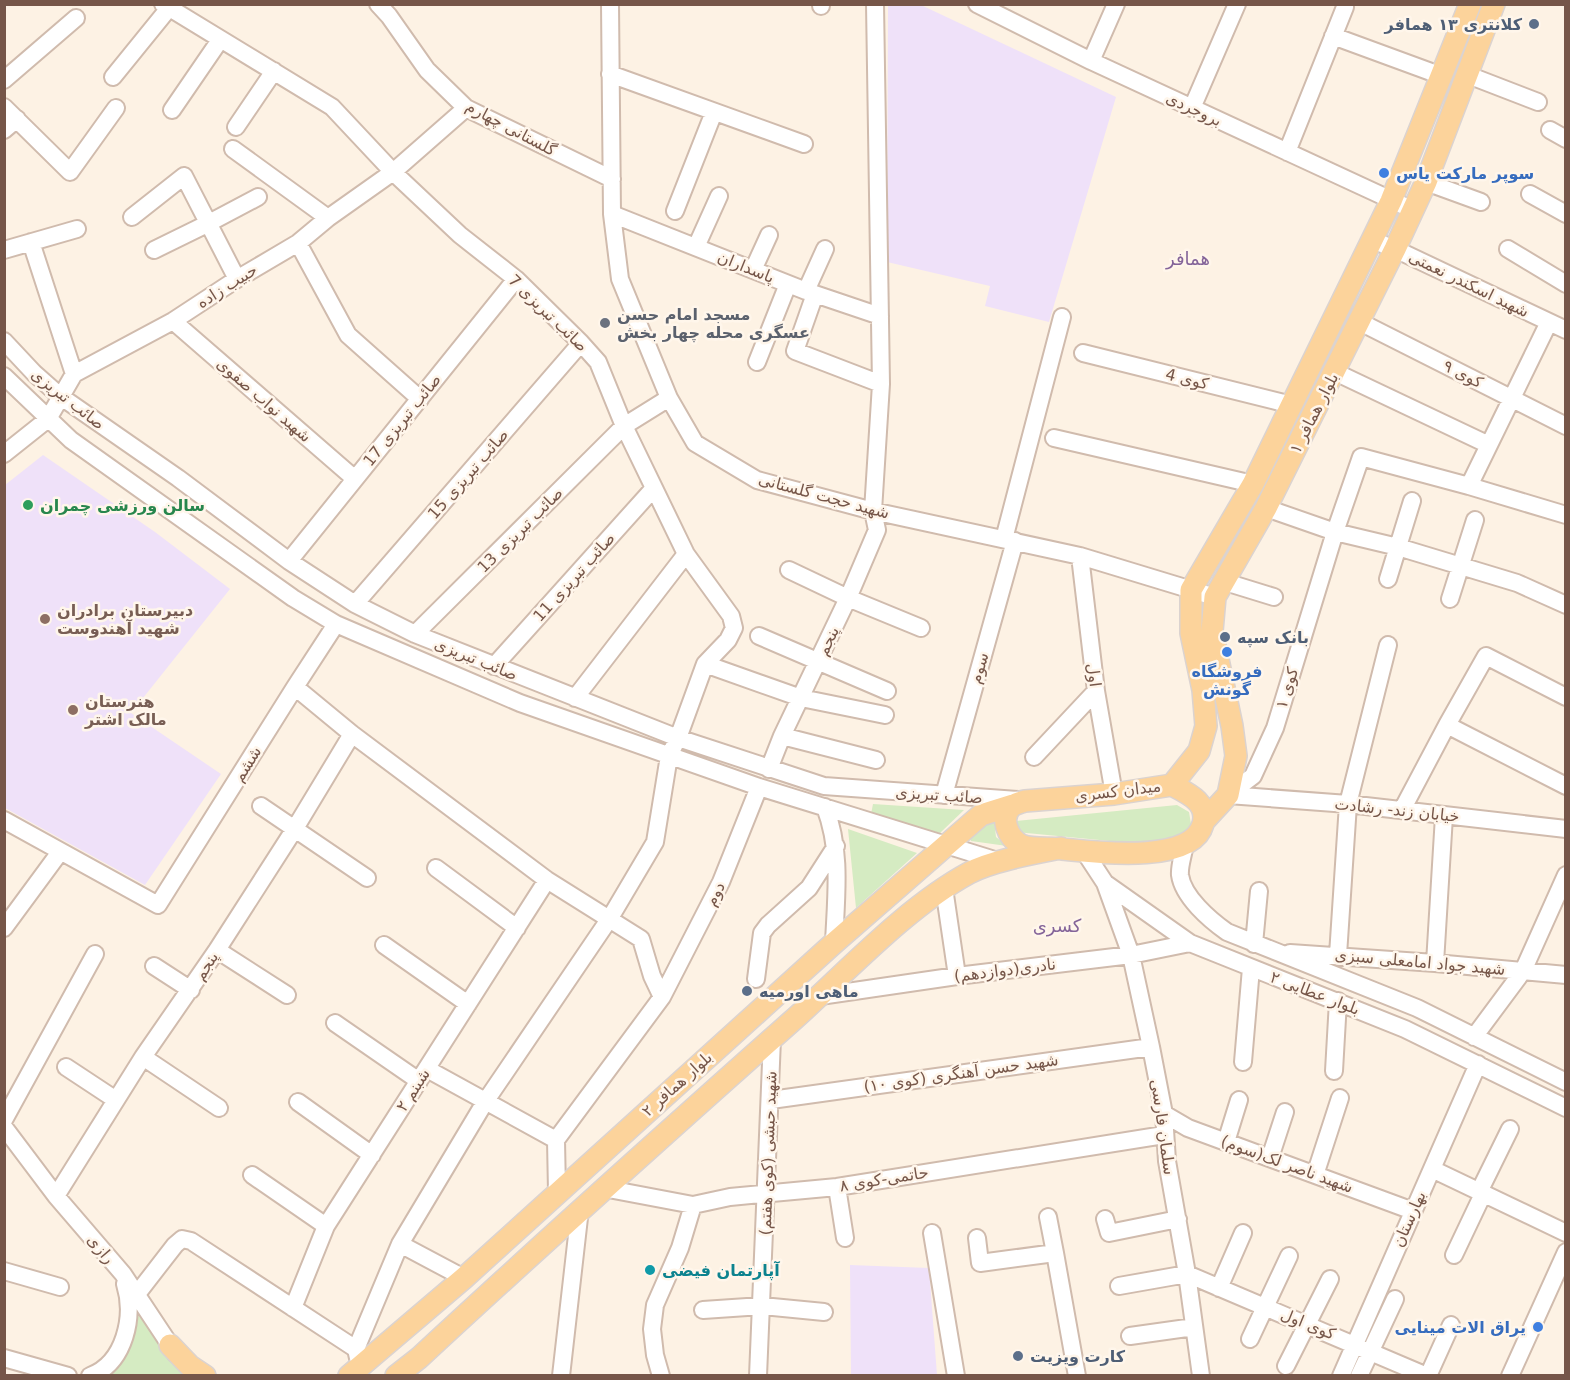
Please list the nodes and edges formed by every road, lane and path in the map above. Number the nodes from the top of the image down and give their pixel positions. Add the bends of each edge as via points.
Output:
1 (378, 4) edge
2 (610, 4) edge
3 (875, 4) edge
4 (1116, 4) edge
5 (1237, 4) edge
6 (1470, 4) edge
7 (1494, 4) edge
8 (166, 6) edge
9 (988, 7) edge
10 (1345, 7) dead end
11 (76, 18) dead end
12 (1333, 36) junction
13 (220, 40) junction
14 (1092, 61) junction
15 (274, 71) junction
16 (609, 74) junction
17 (1468, 75) junction
18 (1442, 76) junction
19 (113, 77) dead end
20 (4, 80) edge
21 (1538, 102) dead end
22 (4, 107) edge
23 (116, 108) dead end
24 (466, 108) junction
25 (1192, 108) junction
26 (172, 110) dead end
27 (714, 112) junction
28 (11, 124) edge
29 (236, 127) dead end
30 (1550, 130) dead end
31 (1566, 139) edge
32 (804, 144) dead end
33 (233, 149) dead end
34 (1287, 152) junction
35 (393, 172) junction
36 (612, 179) junction
37 (1426, 182) junction
38 (1530, 194) dead end
39 (258, 196) dead end
40 (719, 196) dead end
41 (1390, 201) junction
42 (1481, 202) dead end
43 (1413, 210) junction
44 (675, 211) dead end
45 (612, 214) junction
46 (1566, 214) edge
47 (132, 217) dead end
48 (328, 218) junction
49 (207, 224) junction
50 (77, 229) dead end
51 (769, 235) dead end
52 (1372, 240) junction
53 (31, 242) junction
54 (298, 243) junction
55 (696, 247) junction
56 (825, 249) dead end
57 (1395, 249) junction
58 (1508, 249) dead end
59 (4, 250) edge
60 (154, 250) dead end
61 (753, 270) junction
62 (237, 279) junction
63 (516, 279) junction
64 (1565, 282) edge
65 (788, 284) junction
66 (811, 293) junction
67 (880, 316) junction
68 (1062, 317) dead end
69 (173, 321) junction
70 (1360, 322) junction
71 (1549, 322) junction
72 (1566, 330) edge
73 (581, 343) junction
74 (8, 345) edge
75 (1083, 353) dead end
76 (757, 362) dead end
77 (4, 365) edge
78 (1335, 372) junction
79 (74, 374) junction
80 (5, 376) edge
81 (881, 384) junction
82 (60, 396) junction
83 (669, 398) junction
84 (420, 399) junction
85 (1512, 399) junction
86 (1292, 405) junction
87 (48, 419) junction
88 (92, 420) junction
89 (624, 426) junction
90 (1566, 426) edge
91 (1054, 438) dead end
92 (71, 440) junction
93 (1490, 445) junction
94 (4, 453) edge
95 (355, 479) junction
96 (1253, 484) junction
97 (1469, 486) junction
98 (654, 488) junction
99 (1412, 501) dead end
100 (1266, 508) junction
101 (873, 511) junction
102 (1566, 515) edge
103 (1475, 520) dead end
104 (1335, 532) junction
105 (1010, 540) junction
106 (1398, 548) junction
107 (686, 554) junction
108 (1080, 556) junction
109 (289, 561) junction
110 (1460, 566) junction
111 (789, 570) dead end
112 (1388, 579) dead end
113 (1219, 589) junction
114 (1191, 590) junction
115 (1274, 597) dead end
116 (848, 598) junction
117 (1450, 599) dead end
118 (355, 604) junction
119 (1566, 605) edge
120 (336, 624) junction
121 (921, 628) dead end
122 (415, 634) junction
123 (759, 636) dead end
124 (1388, 645) dead end
125 (819, 660) junction
126 (705, 664) junction
127 (494, 666) junction
128 (295, 687) junction
129 (887, 691) dead end
130 (1096, 691) junction
131 (1566, 697) edge
132 (575, 698) junction
133 (801, 698) junction
134 (885, 716) dead end
135 (1447, 724) junction
136 (352, 734) junction
137 (782, 736) junction
138 (678, 738) junction
139 (669, 756) junction
140 (1034, 757) dead end
141 (876, 760) dead end
142 (769, 769) junction
143 (1172, 785) junction
144 (1566, 786) edge
145 (759, 787) junction
146 (843, 787) junction
147 (1114, 794) junction
148 (944, 795) junction
149 (1228, 795) junction
150 (1019, 803) junction
151 (1348, 804) junction
152 (261, 806) dead end
153 (830, 808) junction
154 (1402, 810) junction
155 (1444, 816) junction
156 (4, 820) edge
157 (1204, 820) junction
158 (1566, 829) edge
159 (294, 830) junction
160 (1185, 843) junction
161 (836, 846) junction
162 (948, 846) junction
163 (1061, 848) junction
164 (60, 852) junction
165 (1084, 852) junction
166 (1001, 862) junction
167 (436, 868) dead end
168 (1565, 877) edge
169 (367, 878) dead end
170 (547, 880) junction
171 (1105, 883) junction
172 (944, 888) junction
173 (1258, 891) dead end
174 (609, 918) junction
175 (4, 928) edge
176 (517, 928) junction
177 (834, 943) junction
178 (1190, 943) junction
179 (1254, 944) junction
180 (384, 945) dead end
181 (217, 950) junction
182 (1275, 952) junction
183 (95, 954) dead end
184 (1131, 955) junction
185 (1338, 955) junction
186 (1436, 963) junction
187 (154, 966) dead end
188 (1251, 968) junction
189 (1523, 971) junction
190 (1566, 975) edge
191 (957, 976) junction
192 (756, 979) dead end
193 (191, 990) junction
194 (287, 995) dead end
195 (820, 996) junction
196 (662, 997) junction
197 (1338, 1001) junction
198 (468, 1004) junction
199 (1417, 1008) junction
200 (335, 1023) dead end
201 (1405, 1029) junction
202 (1474, 1037) junction
203 (772, 1039) junction
204 (1151, 1047) junction
205 (143, 1057) junction
206 (1243, 1062) dead end
207 (1478, 1064) junction
208 (66, 1067) dead end
209 (1334, 1071) dead end
210 (423, 1075) junction
211 (1566, 1082) edge
212 (1340, 1098) dead end
213 (116, 1100) junction
214 (771, 1100) junction
215 (1239, 1100) dead end
216 (298, 1102) dead end
217 (485, 1102) junction
218 (219, 1108) dead end
219 (1566, 1108) edge
220 (1285, 1112) dead end
221 (1164, 1114) junction
222 (4, 1120) edge
223 (4, 1127) edge
224 (1510, 1129) dead end
225 (1164, 1134) junction
226 (556, 1140) junction
227 (1226, 1142) junction
228 (372, 1155) junction
229 (1270, 1158) junction
230 (1432, 1169) junction
231 (252, 1174) dead end
232 (1315, 1174) junction
233 (837, 1187) junction
234 (603, 1188) junction
235 (557, 1192) junction
236 (1481, 1193) junction
237 (766, 1194) junction
238 (56, 1196) junction
239 (693, 1206) junction
240 (580, 1209) junction
241 (1413, 1210) junction
242 (1048, 1217) dead end
243 (1105, 1219) dead end
244 (1178, 1219) junction
245 (326, 1226) junction
246 (932, 1233) dead end
247 (1242, 1233) dead end
248 (1566, 1233) edge
249 (845, 1238) dead end
250 (977, 1238) dead end
251 (400, 1244) junction
252 (1566, 1252) edge
253 (1055, 1253) junction
254 (1454, 1255) dead end
255 (1289, 1256) dead end
256 (4, 1271) edge
257 (123, 1274) junction
258 (1187, 1275) junction
259 (464, 1278) junction
260 (1330, 1279) dead end
261 (1119, 1286) dead end
262 (60, 1287) dead end
263 (1220, 1287) junction
264 (137, 1294) junction
265 (1395, 1299) dead end
266 (762, 1306) junction
267 (1265, 1307) junction
268 (293, 1308) junction
269 (703, 1310) dead end
270 (824, 1312) dead end
271 (1306, 1324) junction
272 (1451, 1325) dead end
273 (1194, 1327) junction
274 (1130, 1336) dead end
275 (1250, 1339) dead end
276 (1355, 1344) junction
277 (170, 1345) junction
278 (1371, 1351) junction
279 (4, 1358) edge
280 (419, 1358) junction
281 (355, 1364) edge
282 (1286, 1366) dead end
283 (68, 1376) edge
284 (90, 1376) edge
285 (190, 1376) edge
286 (206, 1376) edge
287 (396, 1376) edge
288 (405, 1376) edge
289 (561, 1376) edge
290 (661, 1376) edge
291 (758, 1376) edge
292 (956, 1376) edge
293 (1077, 1376) edge
294 (1201, 1376) edge
295 (1341, 1376) edge
296 (1359, 1376) edge
297 (1428, 1376) edge
298 (1510, 1376) edge

1 - 24 street, گلستانی چهارم via 427,70
2 - 16 street, شهید حجت گلستانی
3 - 67 street, پنجم
4 - 14 street
5 - 25 street
6 - 18 main road, بلوار همافر ۱
7 - 17 main road, بلوار همافر ۱
8 - 13 street, صائب تبریزی 7
8 - 19 street
9 - 14 street, بروجردی
10 - 12 street
11 - 20 street
12 - 18 street
12 - 34 street
13 - 15 street, صائب تبریزی 7
13 - 26 street
14 - 25 street, بروجردی
15 - 29 street
15 - 35 street, صائب تبریزی 7 via 332,107
16 - 27 street
16 - 36 street, شهید حجت گلستانی
17 - 21 street
17 - 37 main road, بلوار همافر ۱
18 - 41 main road, بلوار همافر ۱
22 - 28 street
23 - 28 street via 70,172
24 - 35 street, حبیب زاده
24 - 36 street, گلستانی چهارم
25 - 34 street, بروجردی
27 - 32 street
27 - 44 street
30 - 31 street
33 - 48 street
34 - 41 street, بروجردی
35 - 48 street, حبیب زاده
35 - 63 street, صائب تبریزی 7 via 460,235
36 - 45 street, شهید حجت گلستانی
37 - 42 street
37 - 43 main road, بلوار همافر ۱
38 - 46 street
39 - 49 street
40 - 55 street
41 - 43 street, بروجردی
41 - 52 main road, بلوار همافر ۱
43 - 57 main road, بلوار همافر ۱
45 - 55 street, پاسداران
45 - 83 street, شهید حجت گلستانی via 620,279
47 - 49 street via 183,176
48 - 54 street, حبیب زاده
49 - 60 street
49 - 62 street
50 - 53 street
51 - 61 street
52 - 57 street, شهید اسکندر نعمتی
52 - 86 main road, بلوار همافر ۱
53 - 59 street
53 - 79 street
54 - 62 street, حبیب زاده
54 - 84 street via 348,335
55 - 61 street, پاسداران
56 - 66 street
57 - 70 main road, بلوار همافر ۱
57 - 71 street, شهید اسکندر نعمتی
58 - 64 street
61 - 65 street, پاسداران
62 - 69 street, حبیب زاده
63 - 73 street, صائب تبریزی 7
63 - 84 street, صائب تبریزی 17
65 - 66 street, پاسداران
65 - 76 street
66 - 67 street, پاسداران
66 - 81 street via 795,351
67 - 81 street, پنجم
68 - 105 street, سوم
69 - 79 street, حبیب زاده
69 - 95 street, شهید نواب صفوی
70 - 78 main road, بلوار همافر ۱
70 - 85 street, کوی ۹
71 - 72 street, شهید اسکندر نعمتی
71 - 85 street
73 - 89 street, صائب تبریزی 7 via 598,362
73 - 118 street, صائب تبریزی 15
74 - 77 street via 11,358
74 - 82 street, صائب تبریزی
75 - 86 street, کوی 4
78 - 93 street
78 - 100 main road, بلوار همافر ۱
79 - 82 street, حبیب زاده
80 - 87 street, صائب تبریزی
81 - 101 street, پنجم
82 - 87 street, حبیب زاده
82 - 88 street, صائب تبریزی
83 - 89 street
83 - 101 street, شهید حجت گلستانی via 695,443 757,480
84 - 95 street, صائب تبریزی 17
85 - 90 street, کوی ۹
85 - 93 street
86 - 96 main road, بلوار همافر ۱
87 - 92 street, صائب تبریزی
87 - 94 street
88 - 92 street via 77,421 71,429
88 - 109 street, صائب تبریزی
89 - 98 street, صائب تبریزی 7
89 - 122 street, صائب تبریزی 13
91 - 96 street
92 - 120 street, صائب تبریزی via 293,598
93 - 97 street
95 - 109 street, صائب تبریزی 17
96 - 114 main road, بلوار همافر ۱
97 - 102 street
97 - 104 street, کوی ۱ via 1361,457
98 - 107 street, صائب تبریزی 7
98 - 127 street, صائب تبریزی 11
99 - 106 street
100 - 104 street
100 - 113 main road, بلوار همافر ۱
101 - 105 street, شهید حجت گلستانی
101 - 116 street, پنجم via 877,530
103 - 110 street
104 - 106 street
104 - 149 street, کوی ۱ via 1275,728 1253,776
105 - 108 street, شهید حجت گلستانی
105 - 148 street, سوم
106 - 110 street
106 - 112 street
107 - 126 street, صائب تبریزی 7 via 732,616 734,628 728,640
107 - 132 street
108 - 114 street, شهید حجت گلستانی
108 - 130 street, اول
109 - 118 street, صائب تبریزی
110 - 117 street
110 - 119 street via 1506,579
111 - 116 street
113 - 114 street, شهید حجت گلستانی
113 - 115 street, شهید حجت گلستانی
113 - 149 main road, بلوار همافر ۱ via 1212,631 1236,756
114 - 143 main road via 1191,633 1206,726 1199,751
116 - 121 street
116 - 125 street, پنجم
118 - 122 street, صائب تبریزی
120 - 128 street, ششم
120 - 139 street, صائب تبریزی via 520,703
122 - 127 street, صائب تبریزی
123 - 125 street
124 - 151 street
125 - 129 street
125 - 133 street, پنجم
126 - 133 street
126 - 138 street, صائب تبریزی 7
127 - 132 street, صائب تبریزی
128 - 136 street
128 - 164 street, ششم via 158,905
130 - 140 street
130 - 147 street, اول
131 - 135 street via 1486,656
132 - 138 street, صائب تبریزی
133 - 134 street
133 - 137 street, پنجم
135 - 144 street
135 - 154 street
136 - 159 street, پنجم
136 - 170 street
137 - 141 street
137 - 142 street, پنجم
138 - 139 street, صائب تبریزی 7
138 - 142 street, صائب تبریزی
139 - 145 street, صائب تبریزی
139 - 174 street, صائب تبریزی 7 via 655,842
142 - 146 street, صائب تبریزی via 824,786
143 - 147 main road, میدان کسری
143 - 157 main road, میدان کسری via 1200,803
145 - 153 street, صائب تبریزی
145 - 196 street, دوم via 721,882
146 - 148 street, صائب تبریزی
146 - 153 street via 845,801 841,807
147 - 150 main road, میدان کسری
148 - 150 street, صائب تبریزی
149 - 151 street, خیابان زند- رشادت
149 - 157 main road
150 - 162 main road, بلوار همافر ۲ via 981,815
150 - 163 main road via 1006,818 1014,840 1024,846
151 - 154 street, خیابان زند- رشادت
151 - 185 street
152 - 159 street
153 - 161 street
153 - 162 street, صائب تبریزی
154 - 155 street, خیابان زند- رشادت
155 - 158 street, خیابان زند- رشادت
155 - 186 street
156 - 164 street
157 - 160 main road via 1202,829
159 - 169 street
159 - 181 street, پنجم
160 - 165 main road via 1151,853
160 - 179 street, بلوار عطایی ۲ via 1180,874 1184,887 1213,922
161 - 177 street
161 - 192 street via 809,888 762,933
162 - 166 street, صائب تبریزی
162 - 177 main road, بلوار همافر ۲
163 - 165 main road
163 - 166 main road, بلوار همافر ۲
164 - 175 street
165 - 171 street, بلوار عطایی ۲
166 - 172 main road, بلوار همافر ۲ via 971,872
167 - 176 street
168 - 189 street
170 - 174 street
170 - 176 street, شبنم ۲
171 - 178 street, بلوار عطایی ۲
171 - 184 street, سلمان فارسی
172 - 191 street
172 - 195 main road, بلوار همافر ۲ via 893,928
173 - 179 street
174 - 196 street via 641,939
174 - 217 street, صائب تبریزی 7
176 - 198 street, شبنم ۲
177 - 235 main road, بلوار همافر ۲
178 - 184 street, نادری(دوازدهم)
178 - 188 street, بلوار عطایی ۲
179 - 182 street, بلوار عطایی ۲
180 - 198 street
181 - 193 street, پنجم
181 - 194 street
182 - 185 street, شهید جواد امامعلی سبزی
182 - 199 street, بلوار عطایی ۲
183 - 222 street
184 - 191 street, نادری(دوازدهم)
184 - 204 street, سلمان فارسی
185 - 186 street, شهید جواد امامعلی سبزی
186 - 189 street, شهید جواد امامعلی سبزی
187 - 193 street
188 - 197 street, بلوار عطایی ۲
188 - 206 street
189 - 190 street, شهید جواد امامعلی سبزی
189 - 202 street
191 - 195 street, نادری(دوازدهم)
193 - 205 street, پنجم
195 - 203 main road, بلوار همافر ۲
196 - 226 street, دوم
197 - 201 street, بلوار عطایی ۲
197 - 209 street
198 - 210 street, شبنم ۲
199 - 201 street
199 - 202 street, بلوار عطایی ۲
200 - 210 street
201 - 207 street, بلوار عطایی ۲
202 - 211 street, بلوار عطایی ۲
203 - 214 street, شهید حبشی (کوی هفتم)
203 - 234 main road, بلوار همافر ۲
204 - 214 street, شهید حسن آهنگری (کوی ۱۰)
204 - 221 street, سلمان فارسی
205 - 213 street, پنجم
205 - 218 street
207 - 219 street, بلوار عطایی ۲
207 - 230 street, بهارستان
208 - 213 street
210 - 217 street
210 - 228 street, شبنم ۲
212 - 232 street
213 - 238 street, پنجم
214 - 237 street, شهید حبشی (کوی هفتم)
215 - 227 street
216 - 228 street
217 - 226 street
217 - 251 street, صائب تبریزی 7
220 - 229 street
221 - 225 street, سلمان فارسی
221 - 227 street, شهید ناصر لک(سوم)
223 - 238 street, رازی
224 - 236 street
225 - 233 street, حاتمی-کوی ۸
225 - 244 street, سلمان فارسی
226 - 235 street
227 - 229 street, شهید ناصر لک(سوم)
228 - 245 street, شبنم ۲
229 - 232 street, شهید ناصر لک(سوم)
230 - 236 street
230 - 241 street, بهارستان
231 - 245 street
232 - 241 street, شهید ناصر لک(سوم)
233 - 237 street, حاتمی-کوی ۸
233 - 249 street
234 - 239 street, حاتمی-کوی ۸
234 - 240 main road, بلوار همافر ۲
235 - 259 main road, بلوار همافر ۲
236 - 248 street
236 - 254 street
237 - 239 street, حاتمی-کوی ۸
237 - 266 street, شهید حبشی (کوی هفتم)
238 - 257 street, رازی
239 - 290 street via 655,1305 652,1329
240 - 280 main road, بلوار همافر ۲
240 - 289 street
241 - 276 street, بهارستان
242 - 253 street
243 - 244 street via 1109,1233
244 - 258 street, سلمان فارسی
245 - 268 street, شبنم ۲
246 - 292 street
247 - 263 street
250 - 253 street via 980,1263
251 - 259 street
251 - 281 street, صائب تبریزی 7
252 - 298 street
253 - 293 street
255 - 267 street
256 - 262 street
257 - 264 street, رازی
257 - 284 street via 128,1292 128,1325 116,1355 107,1367
258 - 261 street
258 - 263 street, کوی اول
258 - 273 street, سلمان فارسی
259 - 281 main road, بلوار همافر ۲
260 - 271 street
263 - 267 street, کوی اول
264 - 268 street via 182,1239 191,1241
264 - 277 street, رازی
265 - 278 street
266 - 269 street
266 - 270 street
266 - 291 street, شهید حبشی (کوی هفتم)
267 - 271 street, کوی اول
267 - 275 street
268 - 281 street
271 - 276 street, کوی اول
271 - 282 street
272 - 297 street
273 - 274 street
273 - 294 street, سلمان فارسی
276 - 278 street, کوی اول
276 - 295 street, بهارستان
277 - 285 street, رازی
277 - 286 main road
278 - 296 street
278 - 297 street, کوی اول
279 - 283 street
280 - 287 main road, بلوار همافر ۲
280 - 288 main road

